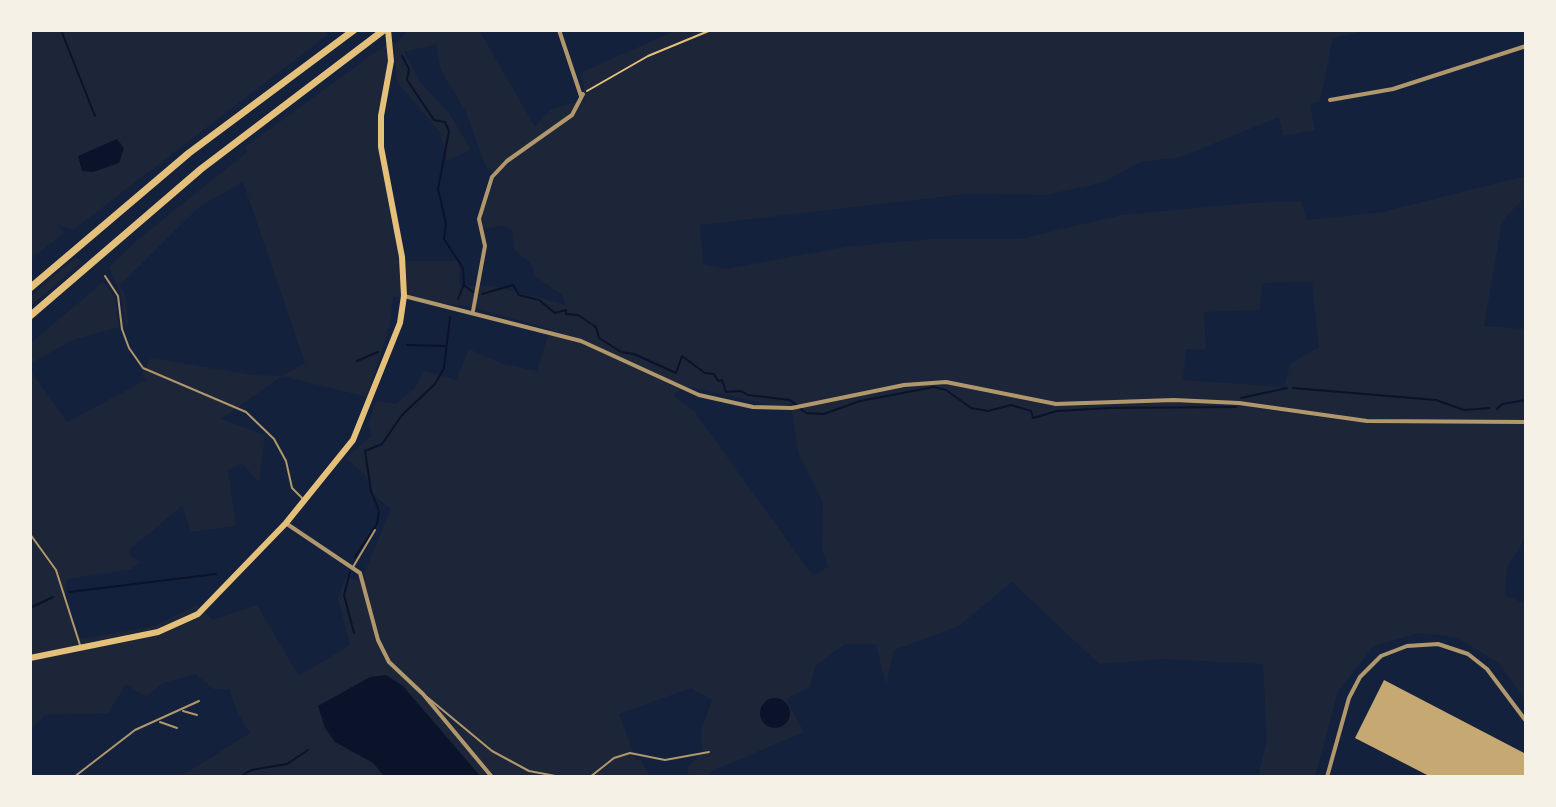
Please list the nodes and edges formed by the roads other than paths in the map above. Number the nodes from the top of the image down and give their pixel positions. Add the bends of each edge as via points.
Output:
1 (354, 30) edge
2 (386, 30) edge
3 (559, 30) edge
4 (1526, 46) edge
5 (1330, 100) dead end
6 (105, 276) dead end
7 (30, 288) edge
8 (404, 296) junction
9 (473, 311) junction
10 (30, 316) edge
11 (1526, 422) edge
12 (305, 501) junction
13 (286, 523) junction
14 (375, 530) dead end
15 (30, 534) edge
16 (353, 568) junction
17 (80, 646) junction
18 (30, 658) edge
19 (423, 694) junction
20 (199, 701) dead end
21 (180, 710) junction
22 (197, 715) dead end
23 (1526, 721) edge
24 (158, 722) junction
25 (177, 728) dead end
26 (709, 752) dead end
27 (74, 777) edge
28 (492, 777) edge
29 (561, 777) edge
30 (590, 777) edge
31 (1327, 777) edge

1 - 7 highway via 232,120
2 - 8 main road via 391,61 381,147
2 - 10 highway via 243,135
3 - 9 street via 582,95 572,115 492,177 479,219 485,246
4 - 5 street via 1393,89
6 - 12 lane via 118,296 129,348 143,368 246,412 274,439 292,488
8 - 9 street
8 - 12 main road via 400,323 361,425
9 - 11 street via 581,341 699,395 753,407 792,408 904,385 946,382 1047,403 1174,400 1239,403 1367,421
12 - 13 main road
13 - 16 street
13 - 17 main road via 198,614 158,632
14 - 16 lane
15 - 17 lane via 56,570
16 - 19 street via 360,573 389,662
17 - 18 main road
19 - 28 street
19 - 29 lane via 492,751 529,771
20 - 21 lane
21 - 22 lane
21 - 24 lane
23 - 31 street via 1487,669 1468,654 1438,644 1407,646 1381,656 1360,677
24 - 25 lane
24 - 27 lane via 135,730
26 - 30 lane via 665,760 630,753

